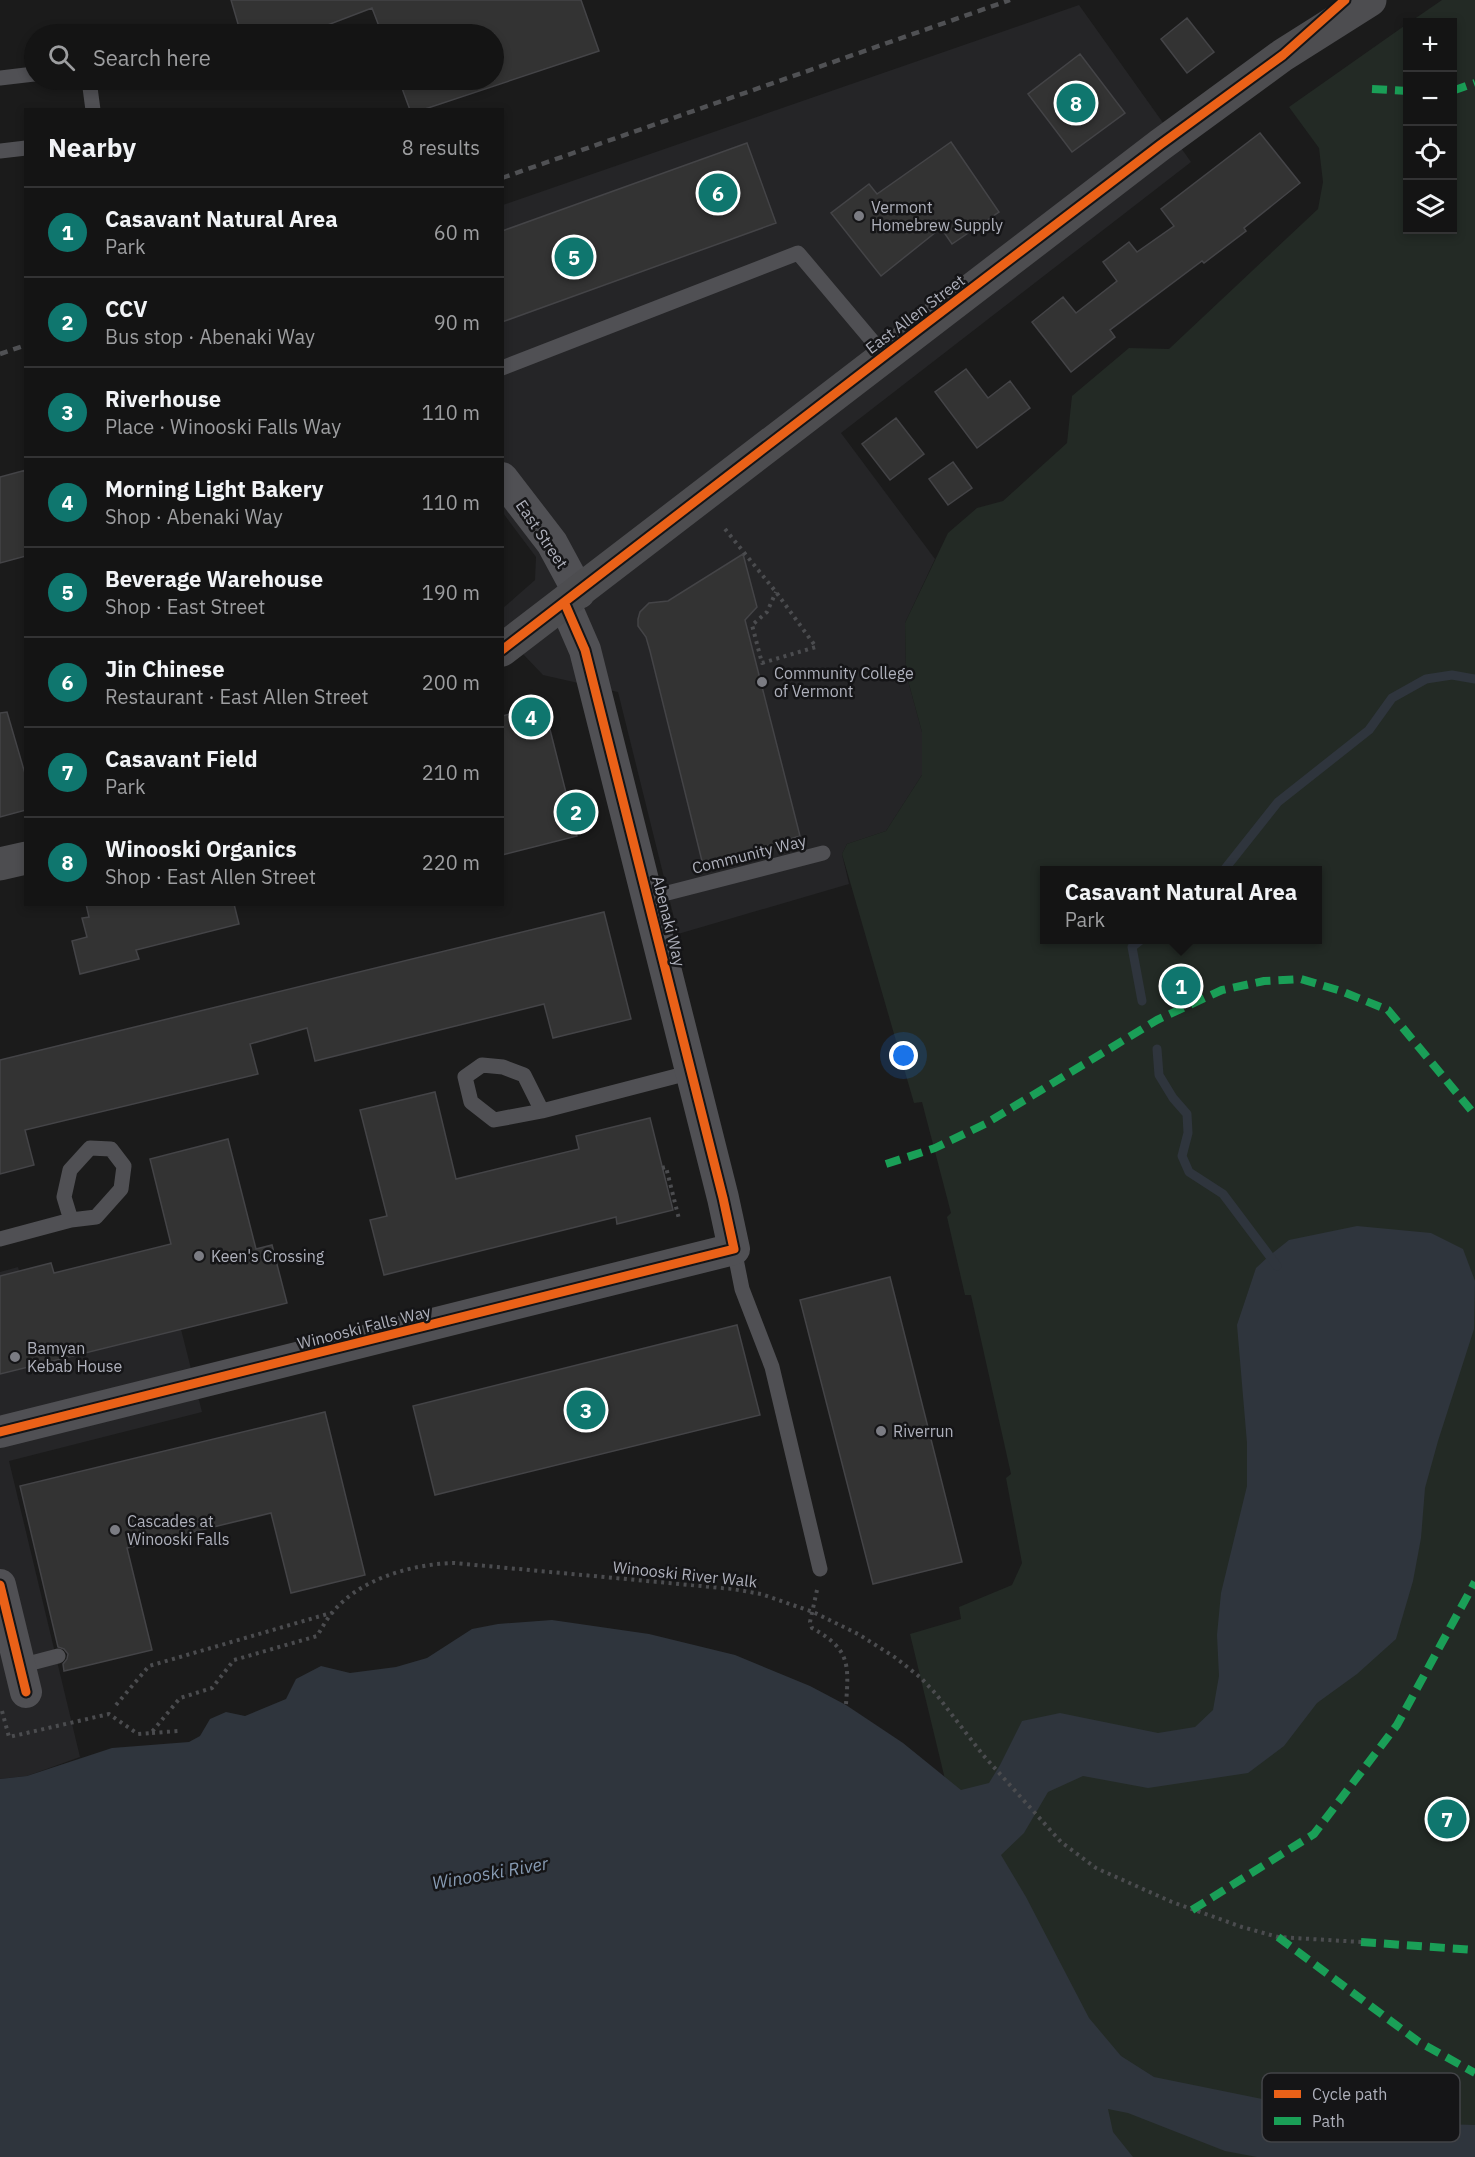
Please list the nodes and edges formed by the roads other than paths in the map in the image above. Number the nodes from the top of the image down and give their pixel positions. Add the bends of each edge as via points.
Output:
1 (1345, 0) edge
2 (1370, 0) edge
3 (1283, 55) junction
4 (24, 75) edge
5 (0, 78) edge
6 (90, 90) edge
7 (93, 108) edge
8 (24, 148) edge
9 (0, 151) edge
10 (885, 356) junction
11 (504, 367) edge
12 (504, 481) edge
13 (572, 599) junction
14 (504, 649) edge
15 (824, 853) dead end
16 (24, 858) edge
17 (0, 864) edge
18 (648, 898) junction
19 (692, 1072) junction
20 (542, 1111) junction
21 (71, 1220) junction
22 (0, 1239) edge
23 (734, 1249) junction
24 (0, 1432) edge
25 (820, 1569) dead end
26 (0, 1586) edge
27 (58, 1656) dead end
28 (12, 1674) edge

1 - 3 main road, East Allen Street
2 - 3 main road, East Allen Street
3 - 10 main road, East Allen Street
4 - 5 lane
6 - 7 lane
8 - 9 lane
10 - 11 lane via 798,253
10 - 13 main road, East Allen Street
12 - 13 street, East Street via 552,543
13 - 14 main road, East Allen Street
13 - 18 street, Abenaki Way
15 - 18 lane, Community Way
16 - 17 main road
18 - 19 street, Abenaki Way
19 - 20 lane
19 - 23 street, Abenaki Way
20 - 20 lane via 494,1120 471,1102 465,1077 482,1065 524,1075
21 - 21 lane via 96,1217 121,1189 124,1166 111,1149 90,1148 70,1170 64,1197
21 - 22 lane
23 - 24 street, Winooski Falls Way
23 - 25 lane via 742,1289 772,1367
26 - 28 street
27 - 28 lane

